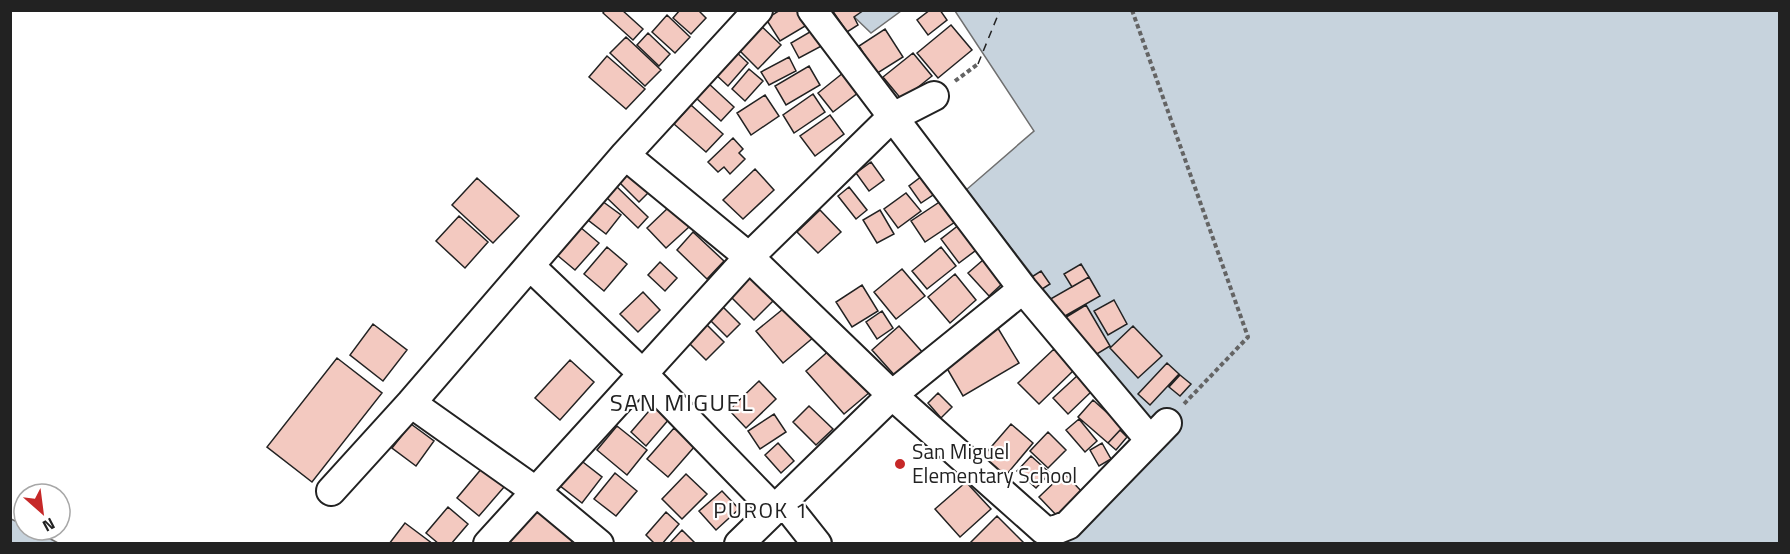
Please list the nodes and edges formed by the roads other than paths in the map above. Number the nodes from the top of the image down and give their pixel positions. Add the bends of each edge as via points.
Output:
1 (758, 10) edge
2 (812, 10) edge
3 (934, 96) dead end
4 (891, 118) junction
5 (625, 155) junction
6 (748, 257) junction
7 (530, 266) junction
8 (1023, 290) junction
9 (643, 374) junction
10 (892, 395) junction
11 (411, 404) junction
12 (534, 490) junction
13 (331, 491) dead end
14 (779, 505) junction
15 (488, 543) edge
16 (599, 543) edge
17 (739, 543) edge
18 (817, 543) edge

1 - 5 street
2 - 4 street
3 - 4 street
4 - 6 street
4 - 8 street
5 - 6 street
5 - 7 street
6 - 9 street
6 - 10 street
7 - 9 street
7 - 11 street
8 - 10 street
8 - 10 street via 1158,431 1068,525 1048,531
9 - 12 street
9 - 14 street
10 - 14 street
11 - 12 street
11 - 13 street
12 - 15 street
12 - 16 street
14 - 17 street
14 - 18 street

